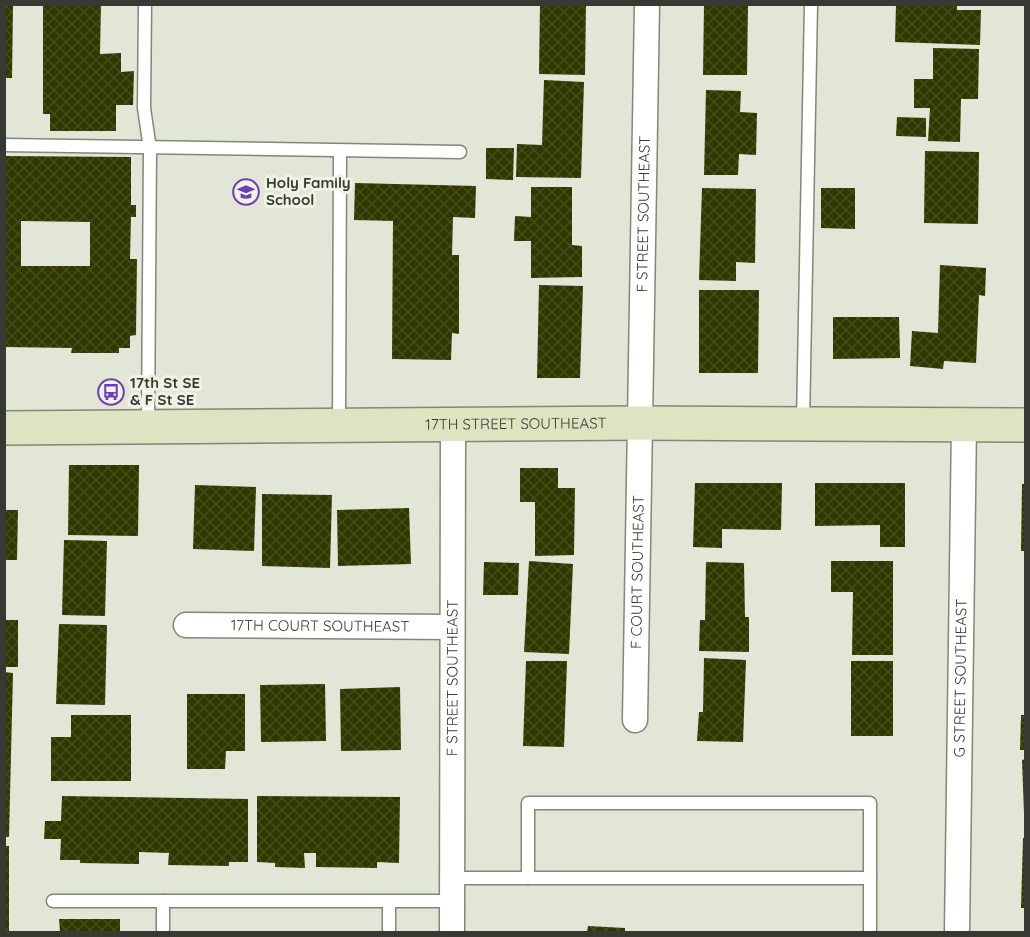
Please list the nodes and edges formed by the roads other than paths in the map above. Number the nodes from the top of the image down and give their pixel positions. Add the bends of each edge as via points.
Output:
1 (145, 4) edge
2 (647, 4) edge
3 (811, 4) edge
4 (4, 145) edge
5 (150, 149) junction
6 (340, 151) junction
7 (460, 152) dead end
8 (639, 423) junction
9 (803, 424) junction
10 (964, 424) junction
11 (1026, 425) edge
12 (339, 426) junction
13 (453, 426) junction
14 (148, 427) junction
15 (4, 428) edge
16 (186, 625) dead end
17 (452, 627) junction
18 (635, 720) dead end
19 (528, 878) junction
20 (870, 878) junction
21 (452, 890) junction
22 (53, 901) dead end
23 (163, 901) junction
24 (389, 902) junction
25 (163, 933) edge
26 (389, 933) edge
27 (452, 933) edge
28 (870, 933) edge
29 (957, 933) edge

1 - 5 lane via 144,108
2 - 8 street, F STREET SOUTHEAST
3 - 9 lane
4 - 5 lane
5 - 6 lane
5 - 14 lane
6 - 7 lane
6 - 12 lane
8 - 9 street, 17TH STREET SOUTHEAST
8 - 13 street, 17TH STREET SOUTHEAST
8 - 18 street, F COURT SOUTHEAST
9 - 10 street, 17TH STREET SOUTHEAST
10 - 11 street, 17TH STREET SOUTHEAST
10 - 29 street, G STREET SOUTHEAST
12 - 13 street, 17TH STREET SOUTHEAST
12 - 14 street, 17TH STREET SOUTHEAST
13 - 17 street, F STREET SOUTHEAST
14 - 15 street, 17TH STREET SOUTHEAST
16 - 17 street, 17TH COURT SOUTHEAST
17 - 21 street, F STREET SOUTHEAST
19 - 20 lane
19 - 20 lane via 528,803 870,803
19 - 21 lane
20 - 28 lane
21 - 24 lane
21 - 27 street, F STREET SOUTHEAST
22 - 23 lane
23 - 24 lane
23 - 25 lane
24 - 26 lane

